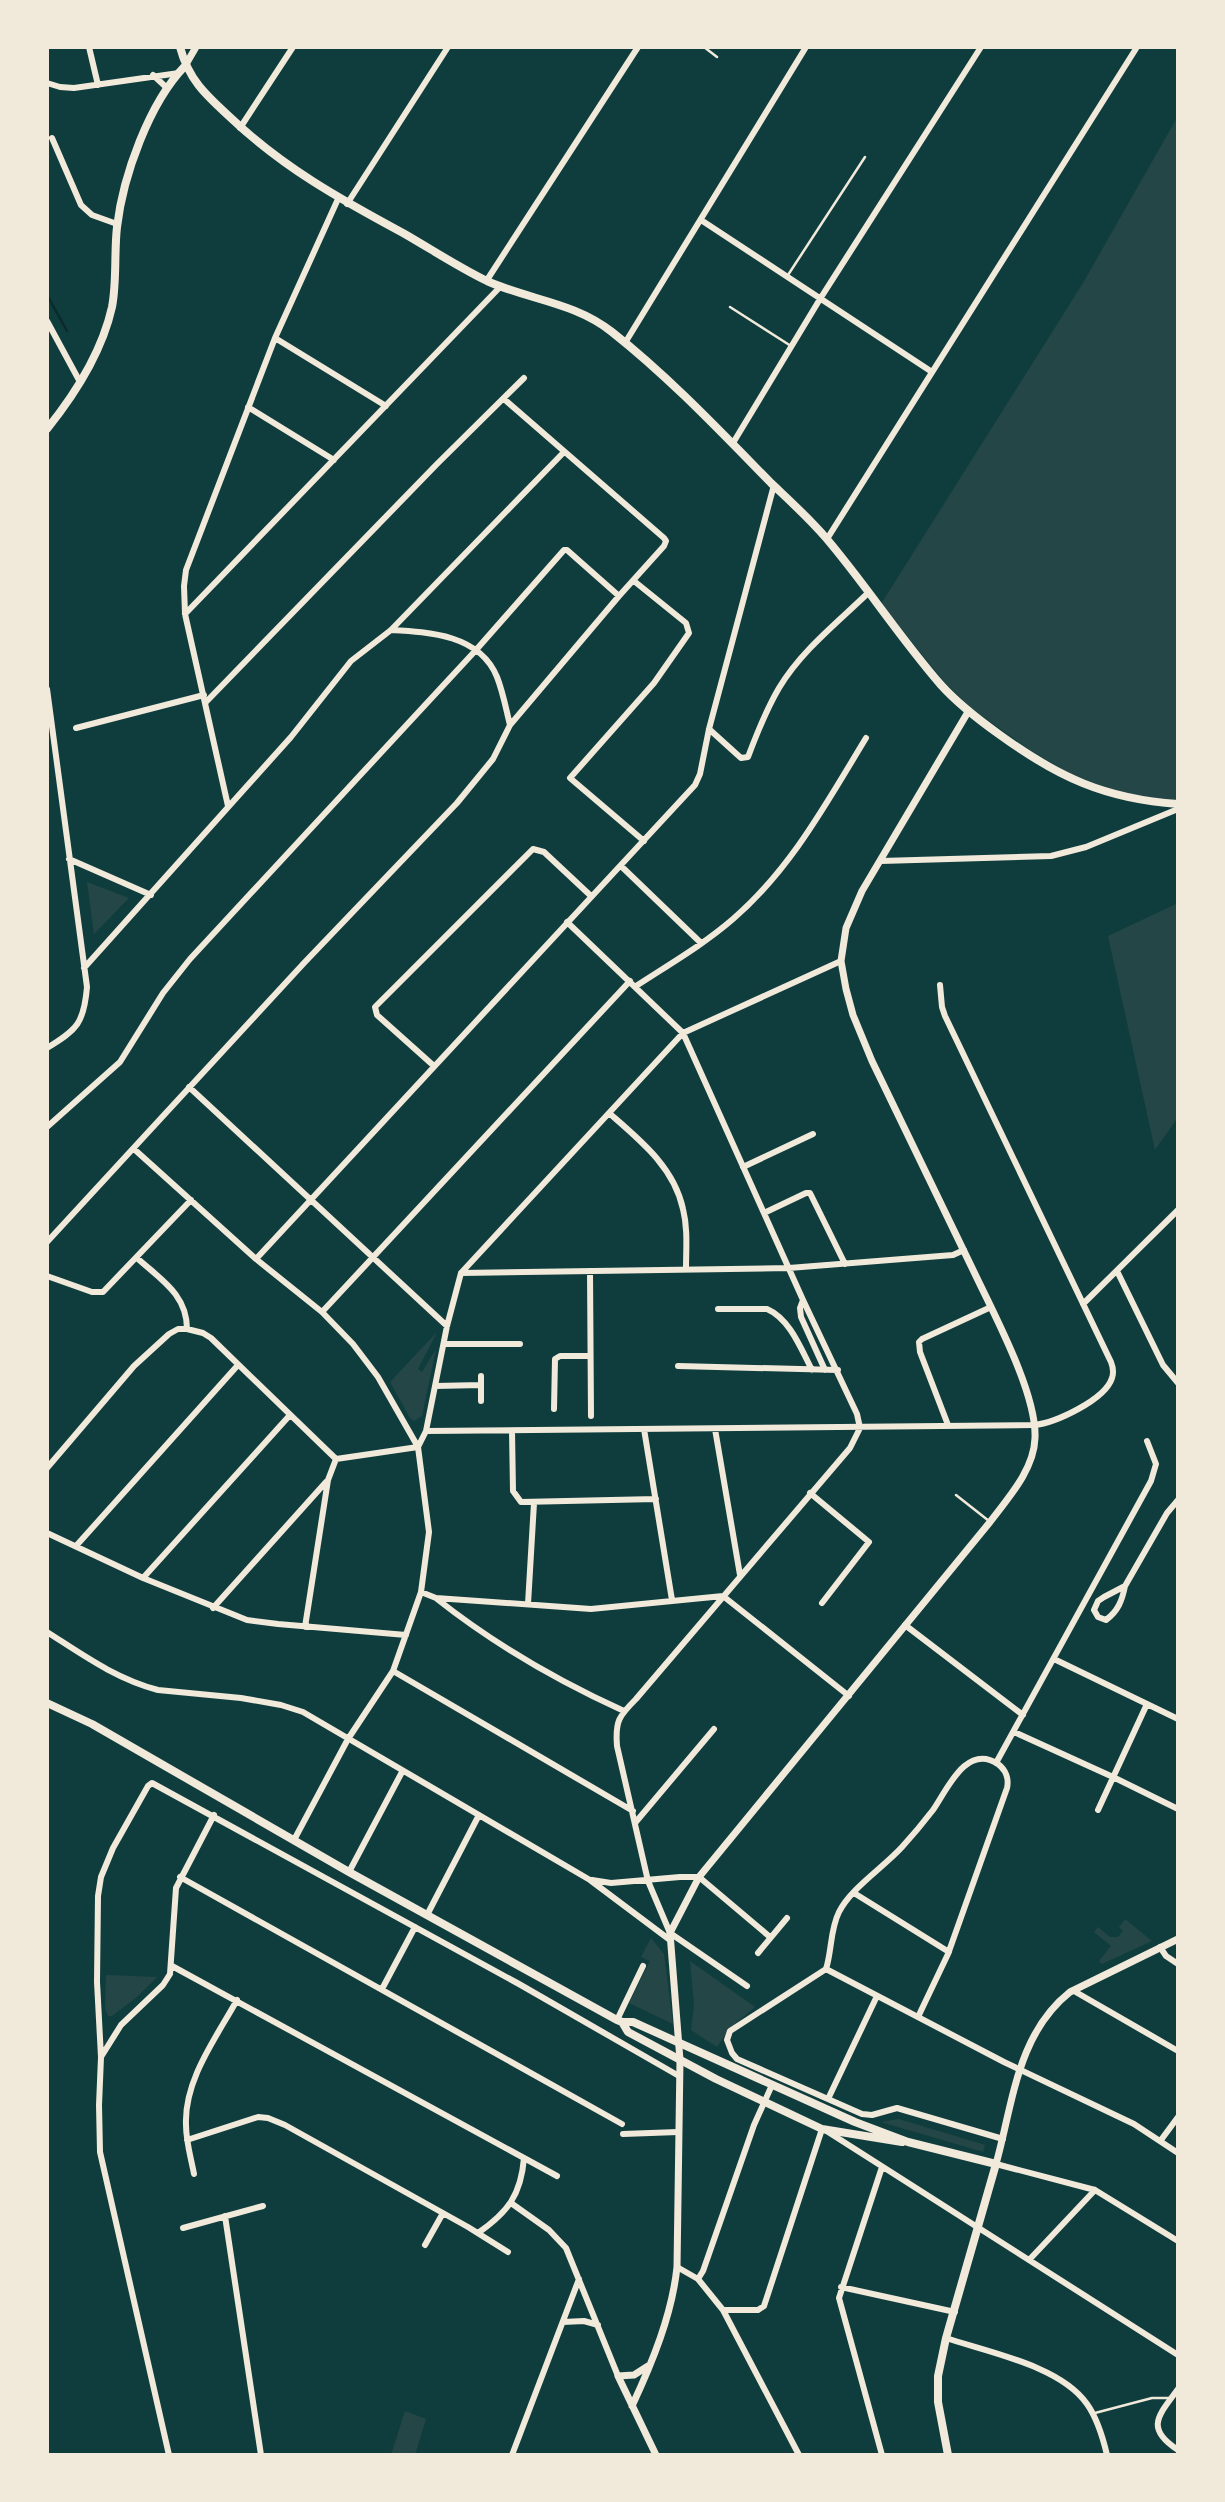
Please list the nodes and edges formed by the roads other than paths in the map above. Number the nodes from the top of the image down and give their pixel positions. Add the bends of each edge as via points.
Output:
1 (89, 47) edge
2 (180, 47) edge
3 (196, 47) edge
4 (293, 47) edge
5 (448, 47) edge
6 (638, 47) edge
7 (704, 47) edge
8 (806, 47) edge
9 (981, 47) edge
10 (1136, 47) edge
11 (717, 57) dead end
12 (182, 70) junction
13 (153, 75) junction
14 (47, 83) edge
15 (98, 85) junction
16 (167, 88) junction
17 (240, 128) junction
18 (52, 138) dead end
19 (865, 157) dead end
20 (338, 199) junction
21 (348, 204) junction
22 (701, 220) junction
23 (117, 224) junction
24 (787, 278) junction
25 (487, 281) junction
26 (501, 286) junction
27 (820, 299) junction
28 (730, 307) dead end
29 (47, 321) edge
30 (275, 338) junction
31 (625, 343) junction
32 (791, 346) junction
33 (932, 372) junction
34 (524, 377) dead end
35 (80, 382) junction
36 (504, 399) junction
37 (386, 406) junction
38 (248, 407) junction
39 (47, 429) edge
40 (733, 443) junction
41 (564, 452) junction
42 (334, 460) junction
43 (774, 485) junction
44 (827, 540) junction
45 (634, 582) junction
46 (868, 593) junction
47 (619, 596) junction
48 (184, 614) junction
49 (391, 630) junction
50 (476, 650) junction
51 (47, 689) edge
52 (205, 699) junction
53 (968, 712) junction
54 (510, 725) junction
55 (76, 728) dead end
56 (709, 729) junction
57 (866, 738) dead end
58 (1178, 804) edge
59 (228, 806) junction
60 (1178, 809) edge
61 (643, 841) junction
62 (69, 859) junction
63 (881, 861) junction
64 (621, 866) junction
65 (151, 895) junction
66 (592, 896) junction
67 (567, 922) junction
68 (701, 943) junction
69 (841, 961) junction
70 (84, 968) junction
71 (633, 984) junction
72 (940, 985) dead end
73 (683, 1033) junction
74 (47, 1048) edge
75 (434, 1066) junction
76 (190, 1087) junction
77 (609, 1113) junction
78 (47, 1127) edge
79 (813, 1134) dead end
80 (134, 1149) junction
81 (744, 1167) junction
82 (191, 1200) junction
83 (310, 1200) junction
84 (1177, 1211) edge
85 (764, 1213) junction
86 (47, 1242) edge
87 (964, 1251) junction
88 (136, 1258) junction
89 (372, 1258) junction
90 (256, 1259) junction
91 (845, 1264) junction
92 (789, 1268) junction
93 (686, 1269) junction
94 (590, 1270) junction
95 (1117, 1271) junction
96 (461, 1273) junction
97 (47, 1276) edge
98 (803, 1300) junction
99 (1083, 1304) junction
100 (991, 1307) junction
101 (718, 1308) dead end
102 (322, 1312) junction
103 (447, 1326) junction
104 (187, 1329) junction
105 (444, 1344) junction
106 (520, 1344) dead end
107 (590, 1356) junction
108 (237, 1364) junction
109 (678, 1366) dead end
110 (813, 1370) junction
111 (825, 1370) junction
112 (838, 1370) junction
113 (481, 1376) dead end
114 (1178, 1383) edge
115 (435, 1385) junction
116 (481, 1385) junction
117 (481, 1401) dead end
118 (554, 1409) dead end
119 (290, 1415) junction
120 (591, 1416) dead end
121 (948, 1425) junction
122 (1034, 1425) junction
123 (860, 1427) junction
124 (644, 1429) junction
125 (715, 1429) junction
126 (426, 1431) junction
127 (512, 1431) junction
128 (1147, 1441) dead end
129 (418, 1447) junction
130 (336, 1459) junction
131 (47, 1468) edge
132 (328, 1480) junction
133 (810, 1493) junction
134 (956, 1495) dead end
135 (656, 1499) junction
136 (1178, 1500) edge
137 (534, 1503) junction
138 (990, 1522) junction
139 (47, 1533) edge
140 (76, 1546) junction
141 (740, 1576) junction
142 (143, 1578) junction
143 (1125, 1586) junction
144 (421, 1592) junction
145 (723, 1596) junction
146 (436, 1598) junction
147 (672, 1600) junction
148 (822, 1603) dead end
149 (528, 1604) junction
150 (213, 1608) junction
151 (905, 1625) junction
152 (305, 1627) junction
153 (47, 1632) edge
154 (406, 1635) junction
155 (1054, 1659) junction
156 (393, 1671) junction
157 (849, 1696) junction
158 (47, 1703) edge
159 (1147, 1704) junction
160 (624, 1711) junction
161 (1023, 1715) junction
162 (1178, 1719) edge
163 (714, 1729) dead end
164 (1014, 1732) junction
165 (348, 1738) junction
166 (996, 1763) junction
167 (402, 1772) junction
168 (1113, 1777) junction
169 (1178, 1809) edge
170 (1098, 1810) dead end
171 (633, 1811) junction
172 (214, 1815) junction
173 (479, 1815) junction
174 (635, 1823) junction
175 (294, 1840) junction
176 (349, 1872) junction
177 (180, 1877) junction
178 (699, 1877) junction
179 (590, 1880) junction
180 (648, 1881) junction
181 (854, 1893) junction
182 (427, 1915) junction
183 (787, 1918) dead end
184 (415, 1927) junction
185 (670, 1936) junction
186 (770, 1937) junction
187 (1178, 1939) edge
188 (1160, 1947) junction
189 (949, 1952) junction
190 (758, 1953) dead end
191 (1178, 1964) edge
192 (172, 1966) junction
193 (643, 1966) dead end
194 (826, 1969) junction
195 (747, 1986) dead end
196 (382, 1989) junction
197 (1074, 1991) junction
198 (877, 1996) junction
199 (237, 2000) junction
200 (918, 2017) junction
201 (620, 2021) junction
202 (679, 2043) junction
203 (1178, 2051) edge
204 (101, 2057) junction
205 (680, 2060) junction
206 (1019, 2069) junction
207 (679, 2076) junction
208 (772, 2085) junction
209 (828, 2099) junction
210 (764, 2103) junction
211 (1178, 2117) edge
212 (622, 2124) dead end
213 (823, 2129) junction
214 (678, 2132) junction
215 (623, 2134) dead end
216 (1003, 2139) junction
217 (187, 2140) junction
218 (1161, 2140) junction
219 (908, 2142) junction
220 (1178, 2153) edge
221 (524, 2158) junction
222 (996, 2164) junction
223 (882, 2167) junction
224 (194, 2174) dead end
225 (557, 2176) dead end
226 (1095, 2190) junction
227 (511, 2203) junction
228 (263, 2206) dead end
229 (443, 2213) junction
230 (225, 2216) junction
231 (183, 2228) dead end
232 (978, 2228) junction
233 (478, 2233) junction
234 (1178, 2241) edge
235 (425, 2245) dead end
236 (508, 2252) dead end
237 (1029, 2260) junction
238 (677, 2267) junction
239 (579, 2279) junction
240 (698, 2279) junction
241 (841, 2287) junction
242 (723, 2310) junction
243 (955, 2312) junction
244 (562, 2322) junction
245 (598, 2326) junction
246 (946, 2338) junction
247 (1178, 2355) edge
248 (651, 2363) junction
249 (618, 2376) junction
250 (1178, 2389) edge
251 (1171, 2398) junction
252 (632, 2406) junction
253 (1092, 2414) junction
254 (1178, 2450) edge
255 (169, 2455) edge
256 (261, 2455) edge
257 (512, 2455) edge
258 (656, 2455) edge
259 (799, 2455) edge
260 (882, 2455) edge
261 (948, 2455) edge
262 (1107, 2455) edge

1 - 15 street
2 - 12 main road
3 - 12 street
4 - 17 street
5 - 21 street
6 - 25 street
7 - 11 lane
8 - 22 street
9 - 27 street
10 - 33 street
12 - 13 street
12 - 16 main road
12 - 17 main road
13 - 15 street
13 - 16 street
14 - 15 street via 67,88
16 - 23 main road via 139,142
17 - 20 main road
18 - 23 street via 81,205 92,215
19 - 24 lane
20 - 21 main road
20 - 30 street
21 - 25 main road
22 - 24 street
22 - 31 street
23 - 35 main road via 113,303 104,334
24 - 27 street
25 - 26 main road
26 - 31 main road via 577,312
26 - 37 street
27 - 32 street
27 - 33 street
28 - 32 lane
29 - 35 street
30 - 37 street
30 - 38 street
31 - 40 main road
32 - 40 street
33 - 44 street
34 - 36 street
35 - 39 main road
36 - 41 street
36 - 52 street
37 - 42 street
38 - 42 street
38 - 48 street via 187,570
40 - 43 main road
41 - 45 street via 664,538 664,546
41 - 49 street
42 - 48 street
43 - 44 main road
43 - 56 street
44 - 46 main road
45 - 47 street
45 - 61 street via 686,623 689,634 654,683 570,778
46 - 53 main road
46 - 56 street via 781,685 748,757 741,758
47 - 50 street via 566,549
47 - 54 street
48 - 52 street
49 - 50 street via 446,636
49 - 59 street via 351,661
50 - 54 street via 496,675
50 - 78 street via 190,959 120,1062
51 - 62 street
52 - 55 street
52 - 59 street
53 - 58 main road via 1068,778 1101,791
53 - 63 street
54 - 76 street via 493,759 457,803
56 - 61 street via 695,785
57 - 68 street via 800,846 757,896
59 - 65 street
60 - 63 street via 1086,847 1051,856
61 - 64 street
62 - 65 street
62 - 70 street
63 - 69 street via 846,928
64 - 66 street
64 - 68 street
65 - 70 street
66 - 67 street
66 - 75 street via 544,852 533,849 375,1007 377,1016
67 - 71 street
67 - 75 street
68 - 71 street
69 - 73 street
69 - 87 street via 853,1015
70 - 74 street via 86,1004 80,1022
71 - 73 street
71 - 89 street
72 - 99 street via 945,1016
73 - 77 street
73 - 81 street
75 - 83 street
76 - 80 street
76 - 83 street
77 - 93 street via 668,1172 683,1207
77 - 96 street
79 - 81 street
80 - 82 street
80 - 86 street
81 - 85 street
82 - 88 street
82 - 90 street
83 - 89 street
83 - 90 street
84 - 95 street
85 - 91 street via 810,1193
85 - 92 street
87 - 91 street
87 - 100 street
88 - 97 street via 103,1292
88 - 104 street via 179,1297
89 - 102 street
89 - 103 street
90 - 102 street
91 - 92 street
92 - 93 street
92 - 98 street
93 - 94 street
94 - 96 street
94 - 107 street
95 - 99 street
95 - 114 street via 1163,1365
96 - 103 street
98 - 111 street via 801,1317
98 - 112 street
99 - 122 street via 1111,1362 1112,1377 1106,1388 1066,1416
100 - 121 street via 918,1345
100 - 122 street
101 - 110 street via 773,1312 788,1327
102 - 129 street via 368,1363
103 - 105 street
104 - 108 street via 203,1333
104 - 131 street via 173,1331 134,1366
105 - 106 street
105 - 115 street
107 - 118 street via 555,1359
107 - 120 street
108 - 119 street
108 - 140 street
109 - 110 street
110 - 111 street
111 - 112 street
112 - 123 street
113 - 116 street
115 - 116 street
115 - 126 street
116 - 117 street
119 - 130 street
119 - 142 street
121 - 122 street
121 - 123 street
122 - 138 street via 1028,1467
123 - 125 street
123 - 133 street via 850,1448
124 - 125 street
124 - 127 street
124 - 135 street
125 - 141 street
126 - 127 street
126 - 129 street
127 - 137 street via 513,1491 521,1502
128 - 155 street via 1154,1456 1154,1472
129 - 130 street
129 - 144 street via 429,1532
130 - 132 street
132 - 150 street
132 - 152 street
133 - 141 street
133 - 148 street via 869,1542
134 - 138 lane
135 - 137 street
135 - 147 street
136 - 143 street
137 - 149 street
138 - 151 street
139 - 140 street
140 - 142 street
141 - 145 street
142 - 150 street
143 - 143 street via 1117,1611 1106,1620 1098,1617 1094,1610 1098,1601
144 - 146 street
144 - 154 street
145 - 147 street
145 - 157 street
145 - 160 street
146 - 149 street
146 - 160 street via 549,1674
147 - 149 street via 591,1609
150 - 152 street via 247,1620
151 - 157 street
151 - 161 street
152 - 154 street
153 - 165 street via 106,1670 142,1686 281,1705
154 - 156 street
155 - 159 street
155 - 161 street
156 - 165 street
156 - 171 street
157 - 178 street
158 - 175 main road
159 - 162 street
159 - 168 street
160 - 171 street via 618,1723 617,1746
161 - 164 street
163 - 174 street
164 - 166 street
164 - 168 street
165 - 167 street
165 - 175 street
166 - 181 street via 976,1759 964,1765 922,1825
166 - 189 street via 1008,1785
167 - 173 street
167 - 176 street
168 - 169 street
168 - 170 street
171 - 174 street
172 - 177 street
172 - 184 street
172 - 204 street via 152,1783 113,1848 98,1896
173 - 179 street
173 - 182 street
174 - 180 street
175 - 176 main road
176 - 182 main road
177 - 192 street via 174,1897
177 - 196 street
178 - 180 street
178 - 185 street
178 - 186 street
179 - 180 street
179 - 185 street
180 - 185 street
181 - 189 street
181 - 194 street via 839,1912
182 - 201 main road
183 - 186 street
184 - 196 street
184 - 207 street
185 - 195 street
185 - 202 street
186 - 190 street
187 - 188 street
188 - 191 street
188 - 197 street
189 - 200 street
192 - 199 street
192 - 204 street via 163,1985 121,2025
193 - 201 street
194 - 198 street
194 - 209 street via 736,2026 727,2040 737,2059
196 - 212 street
197 - 203 street
197 - 206 street via 1040,2024
198 - 200 street
198 - 209 street
199 - 217 street via 194,2081
199 - 221 street
200 - 206 street
201 - 202 main road via 633,2022
201 - 205 main road via 628,2032
202 - 205 street
202 - 208 main road
204 - 255 street via 100,2152
205 - 207 street
205 - 210 main road
206 - 216 street
206 - 218 street
207 - 214 street
208 - 210 street
208 - 219 main road
209 - 216 street via 862,2114 898,2108
210 - 213 main road
210 - 240 street
211 - 218 street
213 - 219 main road
213 - 223 street
213 - 242 street via 764,2306
214 - 215 street
214 - 238 street
216 - 222 street
217 - 224 street
217 - 229 street via 248,2119 268,2118
218 - 220 street
219 - 222 main road
221 - 225 street
221 - 227 street via 523,2176
222 - 226 street
222 - 232 main road
223 - 232 street
223 - 241 street
226 - 234 street
226 - 237 street
227 - 233 street
227 - 239 street via 561,2242
228 - 230 street
229 - 233 street
229 - 235 street
230 - 231 street
230 - 256 street
232 - 237 street
232 - 243 main road
233 - 236 street
237 - 247 street
238 - 240 street
238 - 248 street via 675,2288
239 - 244 street
239 - 245 street
240 - 242 street
241 - 243 street
241 - 260 street via 839,2298
242 - 259 street
243 - 246 main road
244 - 245 street
244 - 257 street
245 - 249 street
246 - 253 street via 1056,2377
246 - 261 main road via 938,2402
248 - 249 street via 634,2375
248 - 252 street
249 - 252 street
250 - 251 street
251 - 253 lane
251 - 254 street via 1156,2419 1157,2427
252 - 258 street
253 - 262 street

